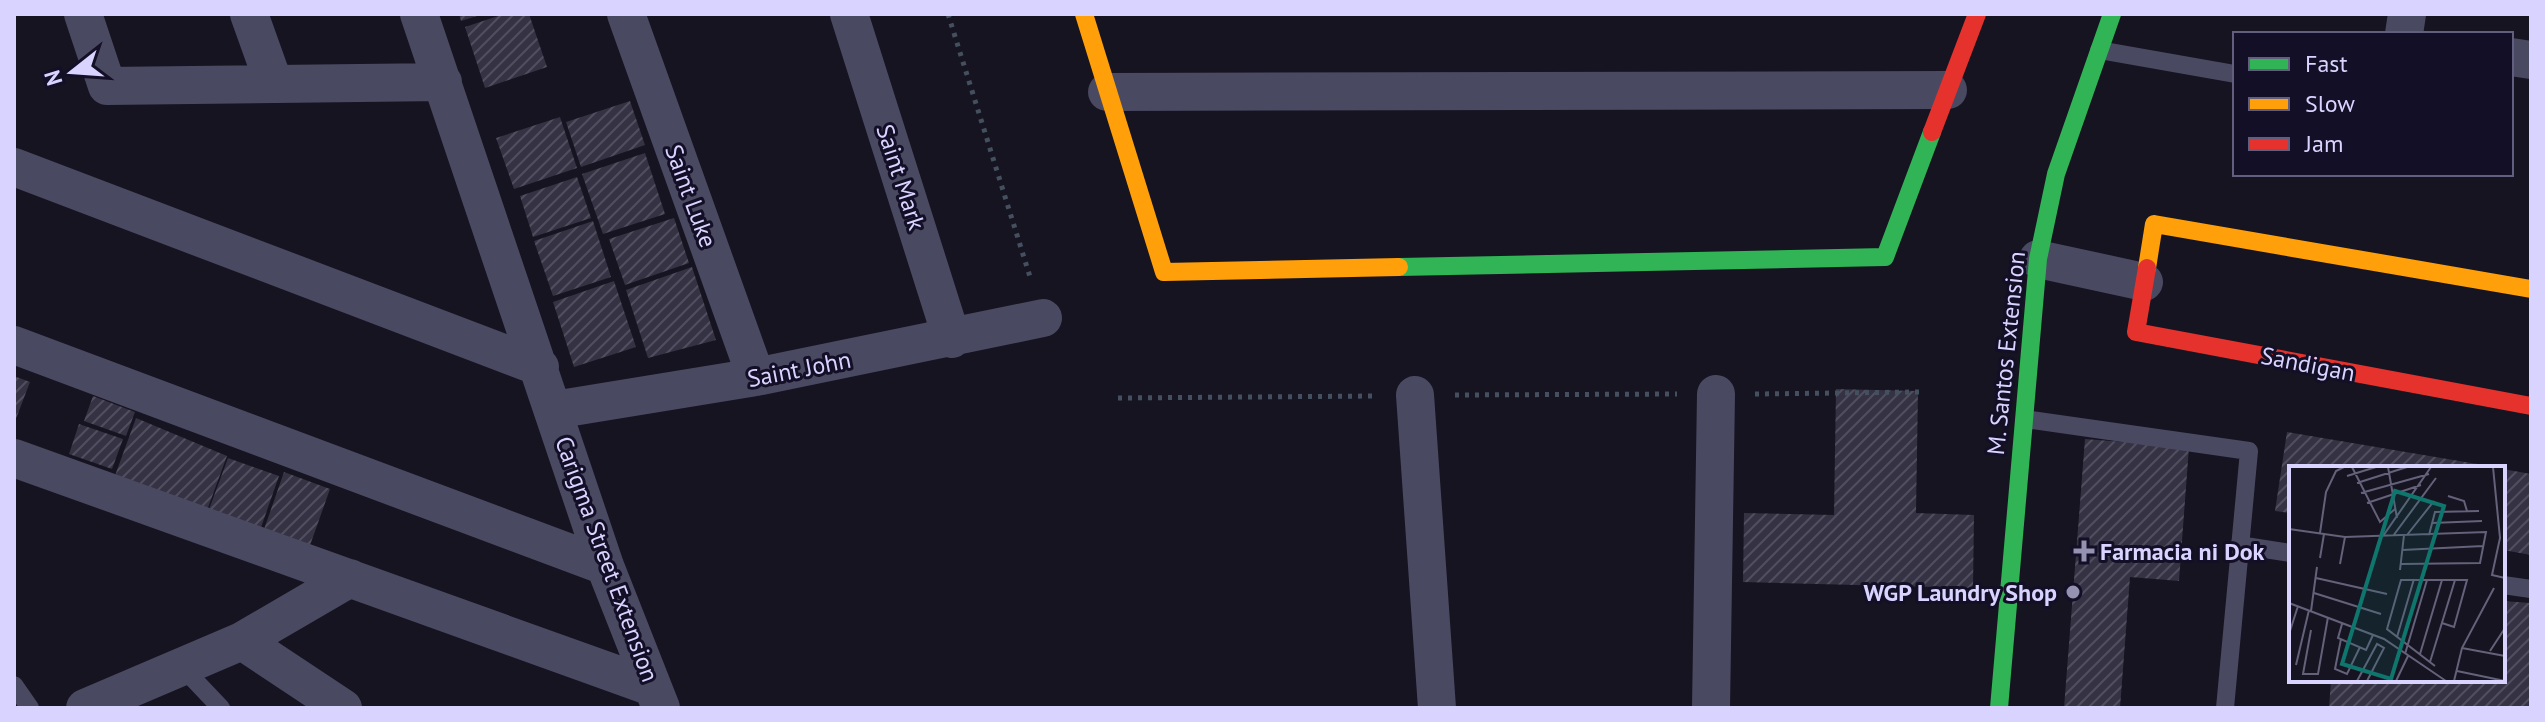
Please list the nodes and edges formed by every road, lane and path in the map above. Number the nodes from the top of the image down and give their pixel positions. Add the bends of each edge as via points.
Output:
1 (83, 14) edge
2 (249, 14) edge
3 (419, 14) edge
4 (626, 14) edge
5 (849, 14) edge
6 (948, 14) edge
7 (1084, 14) edge
8 (1977, 14) edge
9 (2112, 14) edge
10 (2099, 50) junction
11 (2233, 74) edge
12 (443, 82) junction
13 (274, 84) junction
14 (1948, 90) junction
15 (1107, 92) junction
16 (14, 167) edge
17 (2038, 259) junction
18 (2144, 282) junction
19 (2531, 289) edge
20 (1043, 318) joint
21 (952, 339) junction
22 (14, 345) edge
23 (540, 367) junction
24 (756, 377) junction
25 (1919, 392) dead end
26 (1716, 394) junction
27 (1415, 395) junction
28 (1118, 398) dead end
29 (2531, 406) edge
30 (554, 410) junction
31 (2022, 419) junction
32 (14, 458) edge
33 (2239, 545) junction
34 (2289, 553) edge
35 (605, 566) junction
36 (350, 578) junction
37 (2505, 585) edge
38 (2531, 589) edge
39 (242, 641) junction
40 (183, 668) junction
41 (14, 685) edge
42 (656, 698) edge
43 (30, 708) edge
44 (85, 708) edge
45 (221, 708) edge
46 (343, 708) edge
47 (1437, 708) edge
48 (1711, 708) edge
49 (1999, 708) edge
50 (2225, 708) edge

1 - 13 street via 107,86
2 - 13 street
3 - 12 street, Carigma Street Extension
4 - 24 street, Saint Luke
5 - 21 street, Saint Mark
6 - 20 path
7 - 15 street
8 - 14 street
9 - 10 street, M. Santos Extension
10 - 11 lane
10 - 17 street, M. Santos Extension via 2056,174
12 - 13 street
12 - 23 street, Carigma Street Extension
14 - 15 street
14 - 15 street via 1885,257 1164,272
16 - 23 street
17 - 18 street
17 - 31 street, M. Santos Extension
18 - 19 street, Sandigan via 2154,224
18 - 29 street, Sandigan via 2136,332
20 - 21 street, Saint John
21 - 24 street, Saint John
22 - 35 street
23 - 30 street, Carigma Street Extension
24 - 30 street, Saint John
25 - 26 path
26 - 27 path
26 - 48 street
27 - 28 path
27 - 47 street
30 - 35 street, Carigma Street Extension
31 - 33 lane via 2249,451
31 - 49 street, M. Santos Extension
32 - 36 street
33 - 34 lane
33 - 50 lane
35 - 42 street, Carigma Street Extension
36 - 39 street
36 - 42 street
37 - 38 lane
39 - 40 street
39 - 46 street
40 - 44 street
40 - 45 lane
41 - 43 lane

